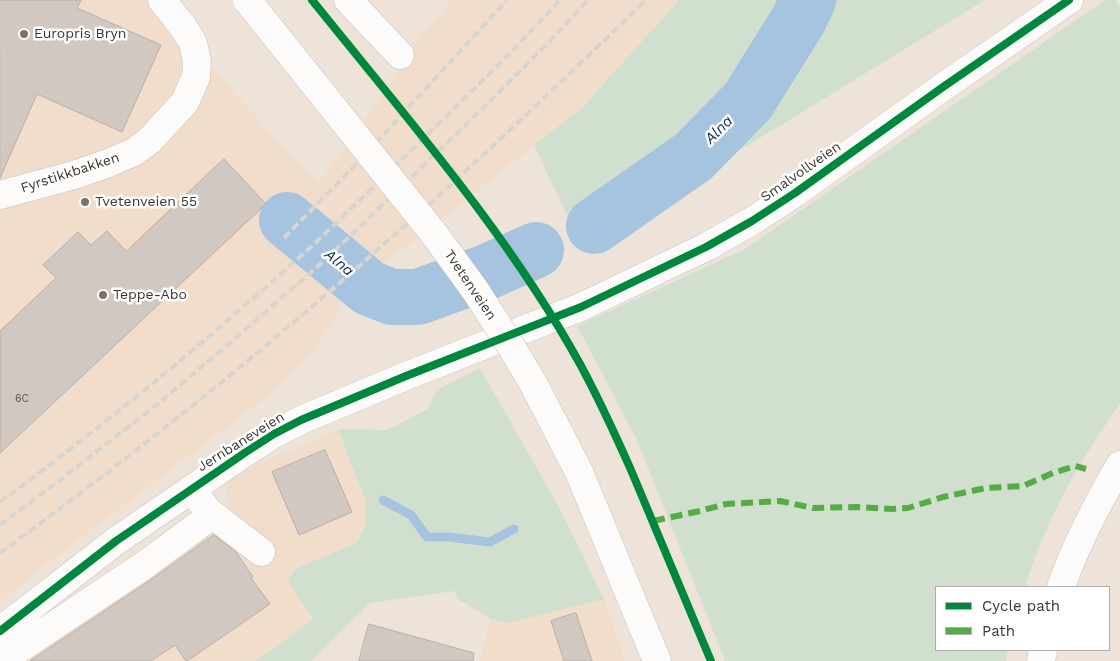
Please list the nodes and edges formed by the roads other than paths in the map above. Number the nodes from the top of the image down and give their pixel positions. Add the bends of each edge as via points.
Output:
1 (162, 0) edge
2 (247, 0) edge
3 (348, 0) edge
4 (1069, 0) edge
5 (400, 55) dead end
6 (0, 195) edge
7 (526, 329) joint
8 (1120, 465) edge
9 (191, 489) junction
10 (208, 511) junction
11 (261, 552) dead end
12 (1061, 586) edge
13 (0, 631) edge
14 (0, 661) edge
15 (657, 661) edge

1 - 6 street, Fyrstikkbakken via 193,43 196,76 185,102 134,152 74,175
2 - 15 street, Tvetenveien, bridge via 435,235 511,346 579,472
3 - 5 street
4 - 7 street, Smalvollveien via 752,221 634,282
7 - 9 street, Jernbaneveien via 301,420
8 - 12 street via 1094,511
9 - 10 street
9 - 13 street, Jernbaneveien via 116,541
10 - 11 street
10 - 14 street via 207,519 143,566

